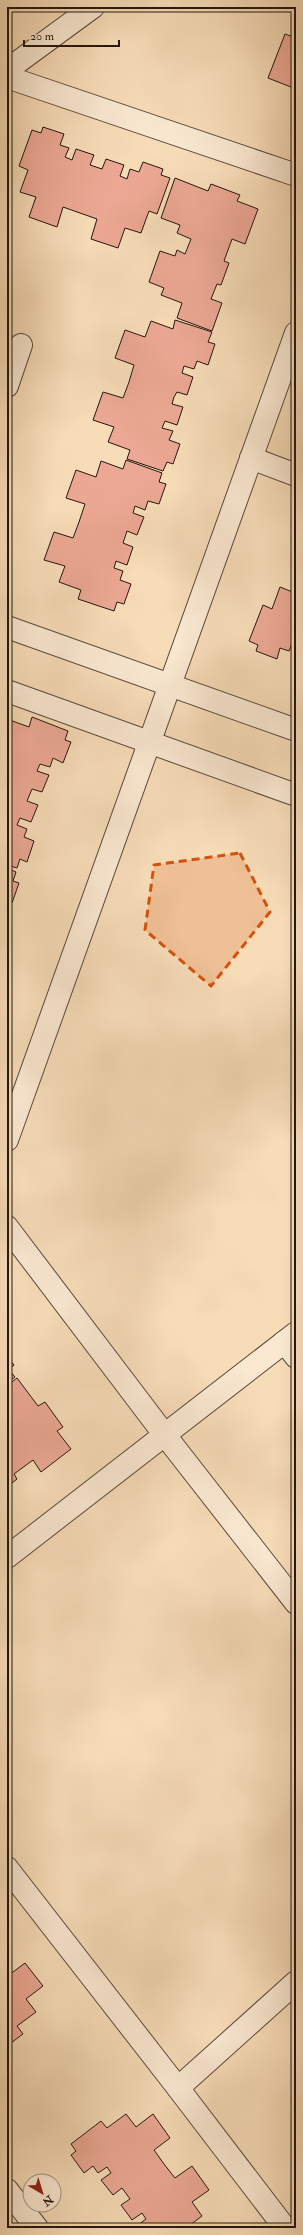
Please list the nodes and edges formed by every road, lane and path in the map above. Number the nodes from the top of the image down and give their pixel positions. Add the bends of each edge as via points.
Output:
1 (92, 7) edge
2 (7, 70) edge
3 (7, 77) edge
4 (296, 175) edge
5 (296, 333) edge
6 (22, 345) dead end
7 (7, 386) edge
8 (251, 458) junction
9 (296, 475) edge
10 (7, 627) edge
11 (170, 684) junction
12 (7, 691) edge
13 (296, 730) edge
14 (150, 741) junction
15 (296, 795) edge
16 (7, 1140) edge
17 (8, 1230) edge
18 (292, 1344) edge
19 (164, 1434) junction
20 (7, 1557) edge
21 (296, 1603) edge
22 (7, 1868) edge
23 (296, 1982) edge
24 (178, 2088) junction
25 (7, 2190) edge
26 (37, 2228) edge
27 (285, 2228) edge

1 - 2 street
3 - 4 street
5 - 8 street
6 - 7 street
8 - 9 street
8 - 11 street
10 - 11 street
11 - 13 street
11 - 14 street
12 - 14 street
14 - 15 street
14 - 16 street
17 - 19 street
18 - 19 street
19 - 20 street
19 - 21 street
22 - 24 street
23 - 24 street
24 - 27 street
25 - 26 street

